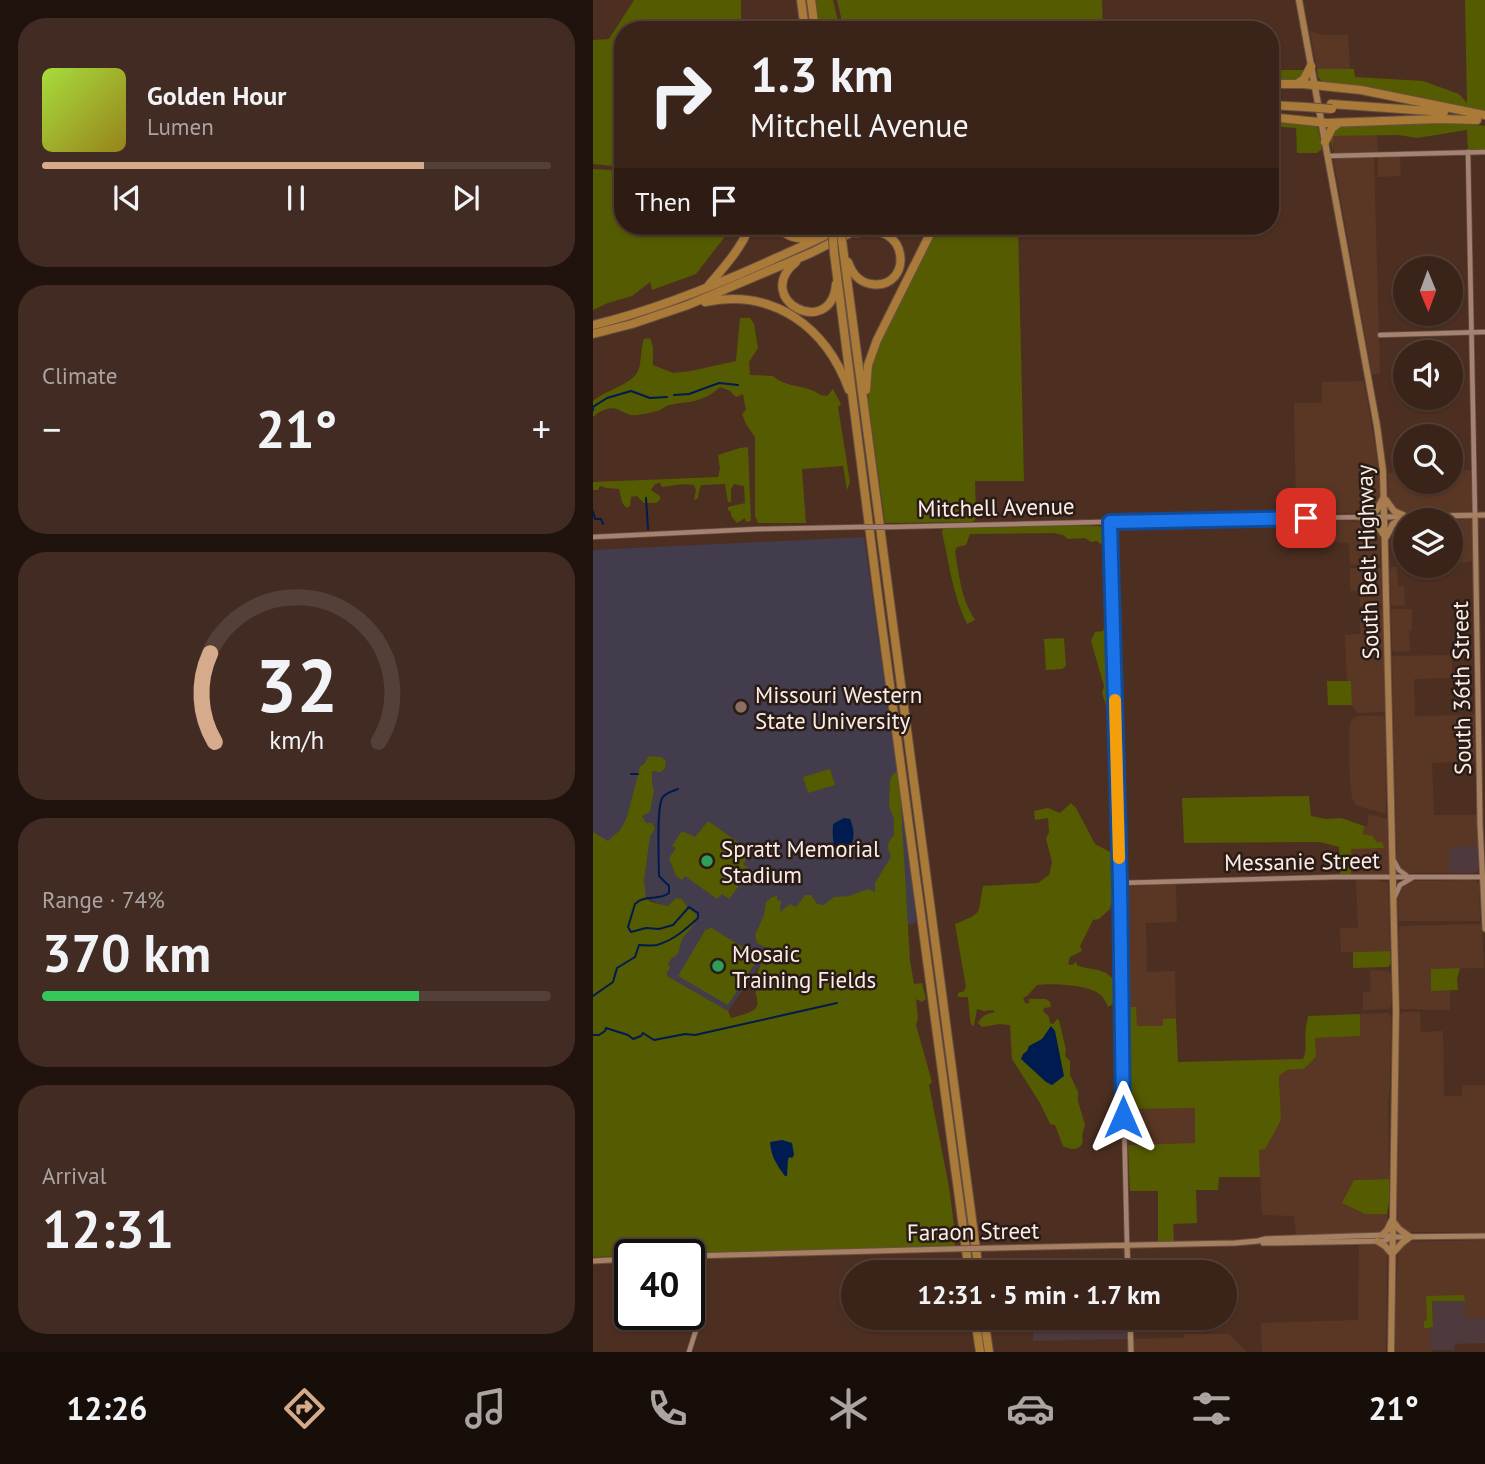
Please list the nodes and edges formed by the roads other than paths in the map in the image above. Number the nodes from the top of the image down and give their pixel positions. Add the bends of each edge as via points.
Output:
1 (801, 0) edge
2 (811, 0) edge
3 (1299, 0) edge
4 (804, 21) edge
5 (814, 21) edge
6 (1311, 66) junction
7 (1314, 80) junction
8 (1279, 84) edge
9 (1297, 84) junction
10 (1279, 104) edge
11 (1279, 118) edge
12 (1483, 118) edge
13 (1339, 122) junction
14 (1322, 126) junction
15 (1325, 142) junction
16 (1468, 152) junction
17 (1485, 152) edge
18 (1327, 156) junction
19 (746, 235) edge
20 (789, 235) edge
21 (819, 235) edge
22 (819, 235) edge
23 (832, 235) edge
24 (841, 235) edge
25 (847, 235) edge
26 (887, 235) edge
27 (930, 235) edge
28 (811, 253) junction
29 (839, 253) junction
30 (705, 289) junction
31 (688, 305) junction
32 (593, 325) edge
33 (1471, 332) junction
34 (1485, 332) edge
35 (593, 334) edge
36 (1381, 335) dead end
37 (867, 431) junction
38 (858, 440) junction
39 (1384, 495) junction
40 (1393, 510) edge
41 (1463, 515) edge
42 (1475, 515) junction
43 (1485, 515) edge
44 (1360, 517) junction
45 (1385, 517) junction
46 (1393, 517) edge
47 (1110, 522) junction
48 (1096, 523) junction
49 (1393, 524) edge
50 (1111, 534) junction
51 (593, 537) edge
52 (1385, 539) junction
53 (1392, 855) junction
54 (1418, 876) junction
55 (1393, 877) junction
56 (1484, 877) edge
57 (1120, 883) junction
58 (1393, 900) junction
59 (1485, 929) edge
60 (1392, 1220) junction
61 (1485, 1236) edge
62 (1392, 1237) junction
63 (1410, 1237) junction
64 (1379, 1238) junction
65 (1127, 1245) junction
66 (1392, 1254) junction
67 (705, 1256) edge
68 (614, 1260) edge
69 (967, 1260) edge
70 (977, 1260) edge
71 (1128, 1260) edge
72 (593, 1261) edge
73 (696, 1330) edge
74 (977, 1330) edge
75 (986, 1330) edge
76 (1130, 1330) edge
77 (689, 1352) edge
78 (980, 1352) edge
79 (989, 1352) edge
80 (1131, 1352) edge
81 (1391, 1352) edge

1 - 4 highway
2 - 5 highway
3 - 6 main road, South Belt Highway
6 - 7 main road, South Belt Highway
6 - 9 highway
7 - 9 highway
7 - 12 highway
7 - 14 main road, South Belt Highway
8 - 9 highway
10 - 12 highway, bridge
11 - 14 highway
12 - 13 highway
13 - 14 highway
13 - 15 highway
14 - 15 main road, South Belt Highway
15 - 18 main road, South Belt Highway
16 - 17 street
16 - 18 street
16 - 33 street, South 36th Street
18 - 39 main road, South Belt Highway via 1377,426
19 - 30 highway
20 - 22 highway
21 - 30 highway
23 - 29 highway, bridge
24 - 29 highway, bridge
25 - 28 highway
26 - 29 highway via 897,243 901,262 891,279 882,284 860,281
27 - 37 highway via 871,354 866,375
28 - 29 highway via 790,268 783,285 789,302 805,312 820,310 831,302
28 - 31 highway
29 - 37 highway
29 - 38 highway
30 - 32 highway
31 - 35 highway
31 - 38 highway via 744,300 770,306 802,323 820,338 842,373
33 - 34 street
33 - 36 street
33 - 42 street, South 36th Street
37 - 70 highway
38 - 69 highway
39 - 40 main road
39 - 44 main road via 1377,510
39 - 45 main road, South Belt Highway
41 - 42 main road, Mitchell Avenue
42 - 43 main road, Mitchell Avenue
42 - 56 main road, South 36th Street
44 - 45 street, Mitchell Avenue
44 - 47 street, Mitchell Avenue
44 - 52 main road via 1376,523
45 - 46 main road, Mitchell Avenue
45 - 52 main road, South Belt Highway
47 - 48 street, Mitchell Avenue
47 - 50 street
48 - 50 street
48 - 51 street, Mitchell Avenue, bridge
49 - 52 main road
50 - 57 street
52 - 53 main road, South Belt Highway
53 - 54 street via 1399,870
53 - 55 main road, South Belt Highway
54 - 55 street, Messanie Street
54 - 56 street, Messanie Street
54 - 58 street via 1400,885
55 - 57 street, Messanie Street
55 - 58 main road, South Belt Highway
56 - 59 main road, South 36th Street
57 - 65 street
58 - 60 main road, South Belt Highway
60 - 62 main road, South Belt Highway
60 - 63 main road
60 - 64 main road
61 - 63 main road, Faraon Street
62 - 63 main road, Faraon Street
62 - 64 main road, Faraon Street
62 - 66 main road, South Belt Highway
63 - 66 main road
64 - 65 main road, Faraon Street
64 - 66 main road
65 - 67 main road, Faraon Street, bridge
65 - 71 main road
66 - 81 main road, South Belt Highway
68 - 72 main road
73 - 77 street
74 - 78 highway
75 - 79 highway
76 - 80 main road

